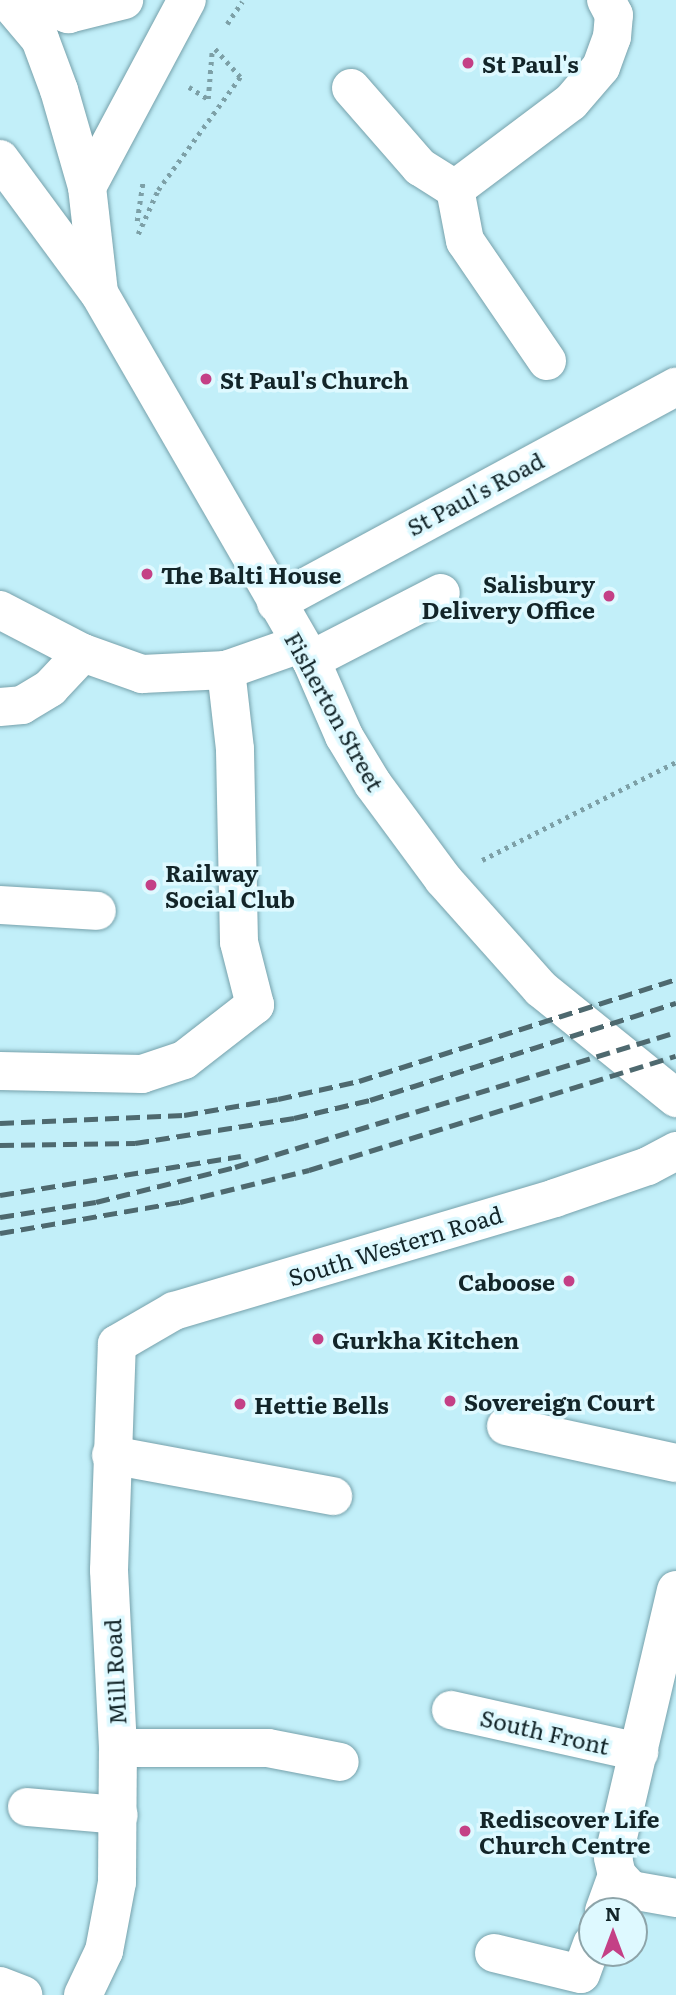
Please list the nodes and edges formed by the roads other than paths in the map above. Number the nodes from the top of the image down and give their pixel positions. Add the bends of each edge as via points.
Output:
1 (7, 0) edge
2 (30, 0) edge
3 (124, 0) edge
4 (187, 0) edge
5 (606, 0) edge
6 (351, 88) dead end
7 (0, 159) edge
8 (87, 187) junction
9 (455, 189) junction
10 (99, 293) junction
11 (547, 361) dead end
12 (676, 387) edge
13 (441, 593) dead end
14 (276, 603) junction
15 (0, 610) edge
16 (305, 652) junction
17 (83, 653) junction
18 (226, 670) junction
19 (0, 707) edge
20 (0, 905) edge
21 (97, 911) dead end
22 (0, 1071) edge
23 (676, 1098) edge
24 (676, 1151) edge
25 (117, 1344) joint
26 (506, 1426) dead end
27 (111, 1455) junction
28 (676, 1462) edge
29 (333, 1496) dead end
30 (676, 1593) edge
31 (451, 1710) dead end
32 (118, 1748) junction
33 (639, 1752) junction
34 (340, 1762) dead end
35 (27, 1807) dead end
36 (119, 1815) junction
37 (617, 1875) junction
38 (609, 1897) edge
39 (676, 1898) edge
40 (494, 1953) dead end
41 (584, 1967) edge
42 (0, 1986) edge
43 (23, 1995) edge
44 (83, 1995) edge

1 - 8 main road, Fisherton Street via 40,39
2 - 3 main road via 68,14
4 - 8 main road
5 - 9 main road via 614,15 601,67 571,102
6 - 9 main road via 420,167
7 - 10 main road, Fisherton Street
8 - 10 main road, Fisherton Street
9 - 11 main road via 465,241
10 - 14 main road, Fisherton Street
12 - 14 main road, St Paul's Road
13 - 16 main road
14 - 16 main road, Fisherton Street
15 - 17 main road
16 - 18 main road
16 - 23 main road, Fisherton Street via 344,736 373,784 443,879 541,989
17 - 18 main road via 142,674
17 - 19 main road via 50,688 22,705
18 - 22 main road via 235,749 239,942 255,1005 184,1060 142,1074
20 - 21 main road
24 - 25 main road, South Western Road via 648,1166 555,1198 174,1311
25 - 27 main road, Mill Road
26 - 28 main road
27 - 29 main road
27 - 32 main road, Mill Road via 108,1570
30 - 33 main road
31 - 33 main road, South Front
32 - 34 main road via 268,1748
32 - 36 main road, Mill Road
33 - 37 main road via 613,1858
35 - 36 main road
36 - 44 main road, Mill Road via 117,1882 104,1951
37 - 38 main road
37 - 39 main road via 631,1890
40 - 41 main road via 581,1974
42 - 43 main road

